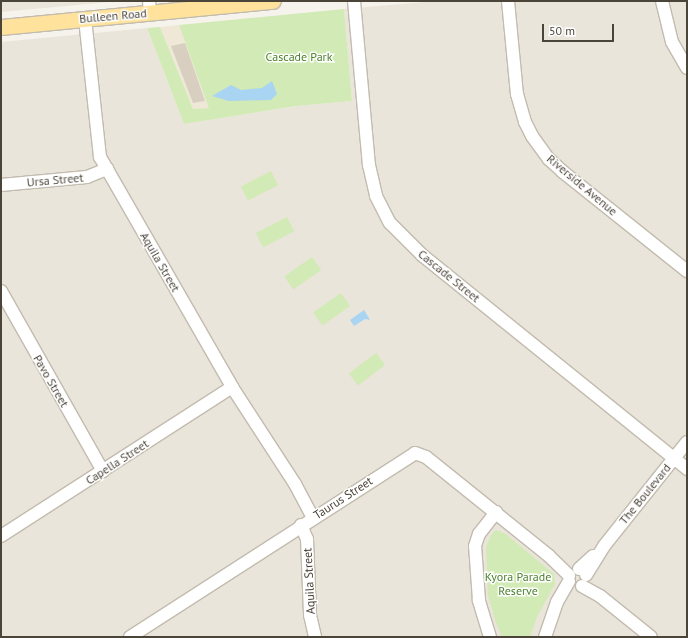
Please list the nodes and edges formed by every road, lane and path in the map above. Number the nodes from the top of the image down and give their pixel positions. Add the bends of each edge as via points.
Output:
1 (273, 1) edge
2 (354, 1) edge
3 (508, 1) edge
4 (662, 1) edge
5 (150, 7) edge
6 (85, 19) junction
7 (1, 27) edge
8 (687, 68) edge
9 (107, 168) junction
10 (1, 185) edge
11 (687, 271) edge
12 (1, 291) edge
13 (232, 387) junction
14 (687, 442) edge
15 (674, 458) junction
16 (687, 469) edge
17 (103, 471) junction
18 (496, 512) junction
19 (316, 516) junction
20 (301, 525) junction
21 (1, 536) edge
22 (578, 578) junction
23 (130, 637) edge
24 (315, 637) edge
25 (490, 637) edge
26 (545, 637) edge
27 (651, 637) edge

1 - 5 main road, Bulleen Road
2 - 15 street, Cascade Street via 369,165 376,196 390,223 422,255
3 - 11 street, Riverside Avenue via 517,94 532,136 549,159 563,172
4 - 8 street via 672,42
5 - 6 main road, Bulleen Road
6 - 7 main road, Bulleen Road
6 - 9 street, Aquila Street via 98,146
9 - 10 street, Ursa Street via 88,177
9 - 13 street, Aquila Street
12 - 17 street, Pavo Street
13 - 17 street, Capella Street
13 - 19 street, Aquila Street
14 - 15 street, The Boulevard
15 - 16 street, Cascade Street
15 - 22 street, The Boulevard
17 - 21 street, Capella Street
18 - 19 street, Taurus Street via 418,453 407,456
18 - 22 street, Taurus Street
18 - 25 street via 479,534 475,546 479,600
19 - 20 street, Taurus Street
20 - 23 street, Taurus Street
20 - 24 street, Aquila Street via 306,539 310,615
22 - 26 street, The Boulevard via 552,617
22 - 27 street, Taurus Street

